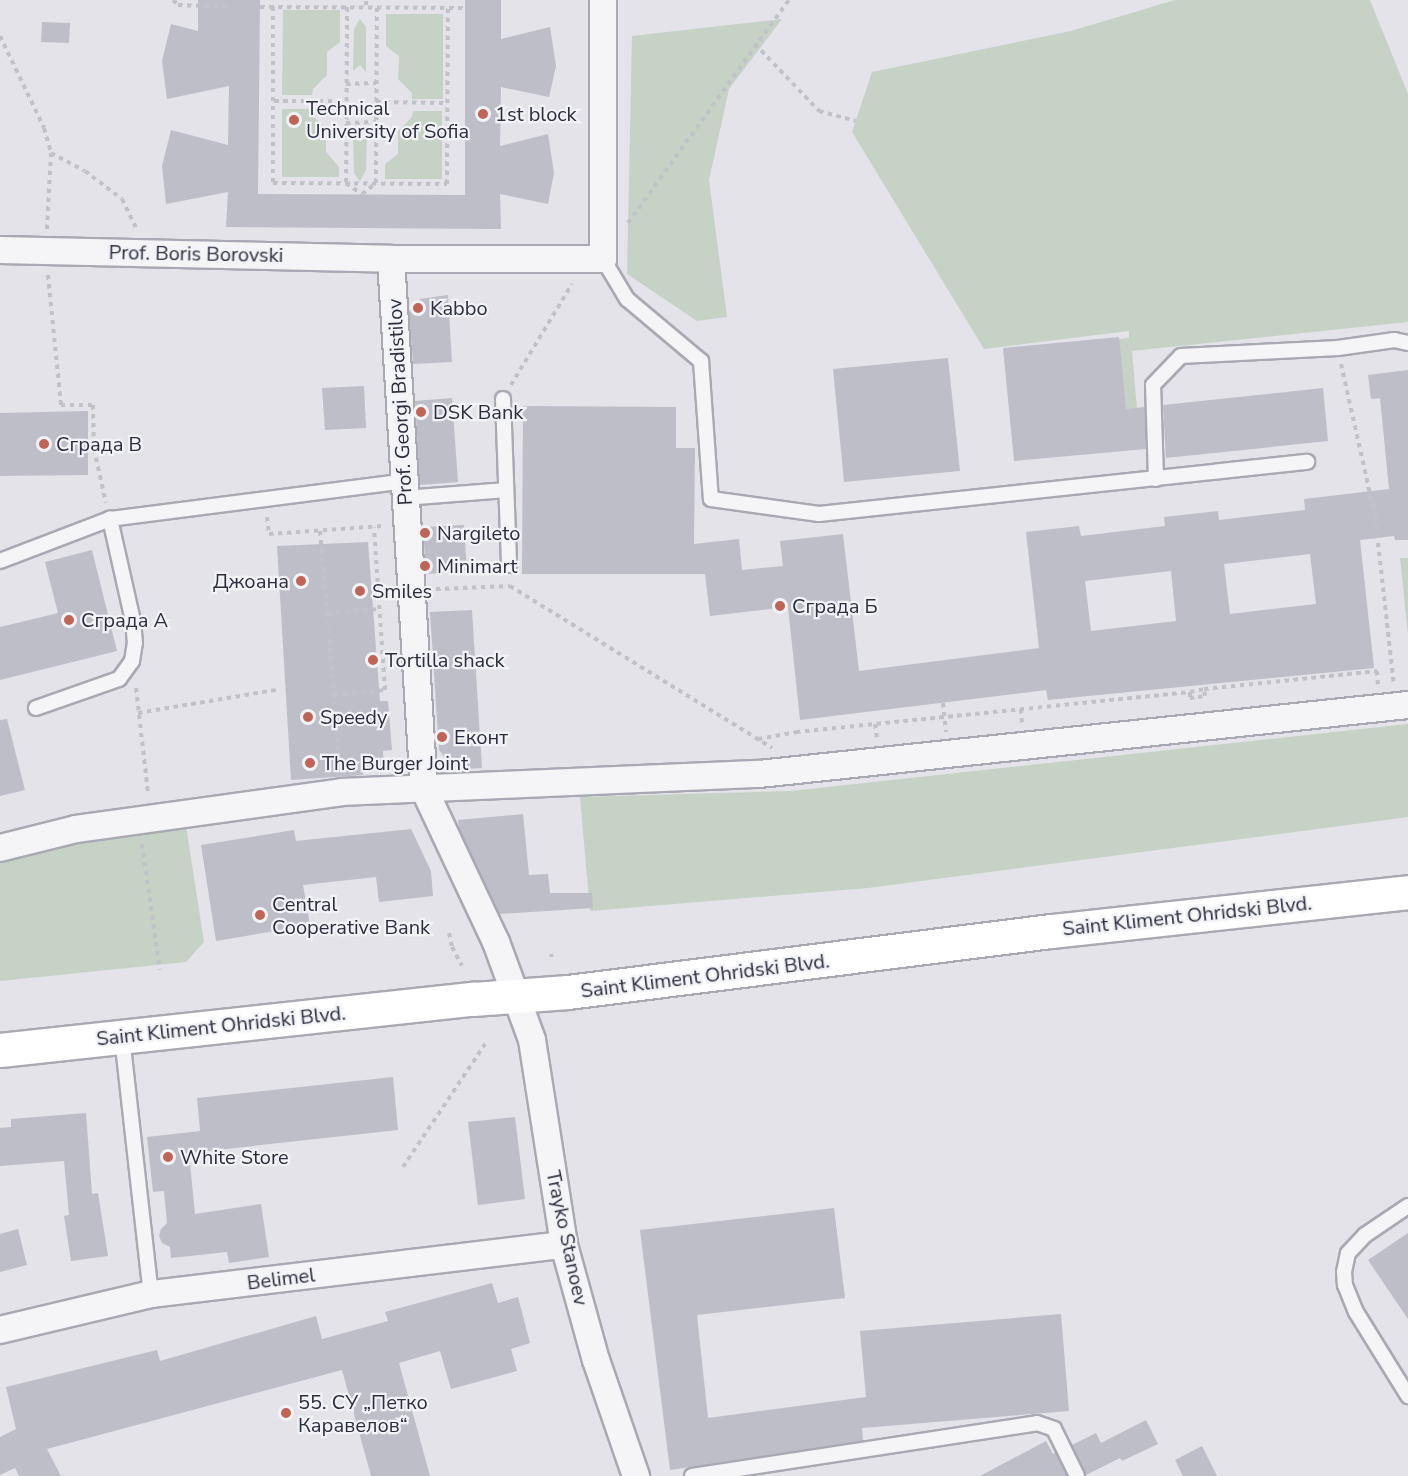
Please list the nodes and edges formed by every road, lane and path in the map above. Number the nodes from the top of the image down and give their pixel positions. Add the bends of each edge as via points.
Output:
1 (173, 0) edge
2 (603, 0) edge
3 (789, 0) edge
4 (366, 1) edge
5 (229, 7) dead end
6 (260, 7) dead end
7 (273, 7) junction
8 (347, 7) junction
9 (366, 8) junction
10 (377, 8) junction
11 (448, 8) junction
12 (465, 8) dead end
13 (0, 36) edge
14 (755, 44) junction
15 (376, 83) junction
16 (346, 84) junction
17 (274, 101) junction
18 (346, 102) junction
19 (376, 102) junction
20 (448, 103) junction
21 (856, 121) dead end
22 (376, 122) junction
23 (346, 123) junction
24 (51, 153) junction
25 (346, 183) junction
26 (376, 183) junction
27 (0, 250) edge
28 (45, 250) junction
29 (148, 253) junction
30 (391, 259) junction
31 (595, 259) junction
32 (1408, 343) edge
33 (1338, 348) junction
34 (503, 399) joint
35 (1307, 462) dead end
36 (1156, 479) junction
37 (405, 490) junction
38 (506, 490) junction
39 (265, 499) junction
40 (110, 519) junction
41 (407, 525) junction
42 (374, 527) junction
43 (320, 531) junction
44 (0, 561) edge
45 (509, 565) dead end
46 (411, 590) junction
47 (380, 609) junction
48 (327, 613) junction
49 (132, 661) junction
50 (1197, 688) junction
51 (1204, 689) junction
52 (276, 690) dead end
53 (1190, 692) junction
54 (334, 695) junction
55 (1198, 697) junction
56 (943, 703) dead end
57 (1395, 706) edge
58 (36, 708) dead end
59 (138, 713) junction
60 (944, 717) junction
61 (758, 739) junction
62 (806, 769) junction
63 (424, 789) junction
64 (342, 792) junction
65 (144, 819) junction
66 (0, 848) edge
67 (1408, 892) edge
68 (449, 933) dead end
69 (462, 966) dead end
70 (160, 970) dead end
71 (516, 996) junction
72 (122, 1037) junction
73 (484, 1044) dead end
74 (0, 1050) edge
75 (403, 1167) dead end
76 (1408, 1206) edge
77 (564, 1245) junction
78 (151, 1294) junction
79 (0, 1330) edge
80 (1408, 1396) edge
81 (636, 1476) edge
82 (692, 1476) edge
83 (1077, 1476) edge

1 - 5 path via 178,5
2 - 31 street
3 - 14 path
4 - 9 path
6 - 7 path
7 - 8 path
7 - 17 path
8 - 9 path
8 - 16 path
9 - 10 path
10 - 11 path
10 - 15 path
11 - 12 path
11 - 20 path
13 - 24 path via 44,128
14 - 21 path via 819,111
14 - 31 path
15 - 16 path
15 - 19 path
16 - 18 path
17 - 18 path
17 - 25 path via 273,183
18 - 23 path
19 - 20 path
19 - 22 path
20 - 26 path via 447,184
22 - 23 path
22 - 26 path
23 - 25 path
24 - 28 path
24 - 29 path via 86,171 122,199
25 - 26 path
25 - 26 path via 362,194
27 - 28 street, Prof. Boris Borovski
28 - 29 street, Prof. Boris Borovski
28 - 40 path via 61,405 93,405 94,449
29 - 30 street, Prof. Boris Borovski
30 - 31 street
30 - 37 street, Prof. Georgi Bradistilov
31 - 34 path
31 - 36 lane via 627,299 701,361 711,499 819,514
32 - 33 lane via 1394,340
33 - 36 lane via 1181,356 1153,385
33 - 57 path via 1375,516
34 - 38 lane
35 - 36 lane
37 - 38 lane
37 - 39 lane
37 - 41 street, Prof. Georgi Bradistilov
38 - 45 lane
39 - 40 lane
39 - 43 path via 269,534
40 - 44 lane
40 - 49 lane via 133,621
41 - 42 path
41 - 46 street, Prof. Georgi Bradistilov
42 - 43 path
42 - 47 path
43 - 48 path
46 - 61 path via 510,585
46 - 63 street, Prof. Georgi Bradistilov
47 - 48 path
47 - 54 path via 385,690
48 - 54 path
49 - 58 lane via 119,678
49 - 59 path
50 - 51 path
50 - 53 path
50 - 55 path
51 - 55 path via 1205,696
51 - 57 path via 1377,671
52 - 59 path
53 - 55 path via 1190,698
53 - 60 path
54 - 64 path
56 - 60 path
57 - 62 street
59 - 65 path
60 - 61 path
61 - 62 path
62 - 63 street
63 - 64 street
63 - 71 street, Prof. Georgi Bradistilov via 496,942
64 - 65 street
65 - 66 street via 76,829
65 - 70 path
67 - 71 main road, Saint Kliment Ohridski Blvd. via 1051,931 568,993
68 - 69 path
71 - 72 main road, Saint Kliment Ohridski Blvd.
71 - 77 street, Trayko Stanoev via 531,1040
72 - 74 main road, Saint Kliment Ohridski Blvd.
72 - 78 lane
73 - 75 path
76 - 80 lane via 1348,1252 1344,1272 1356,1312
77 - 78 street, Belimel
77 - 81 street, Trayko Stanoev via 596,1360
78 - 79 street, Belimel
82 - 83 lane via 1037,1423 1054,1429

